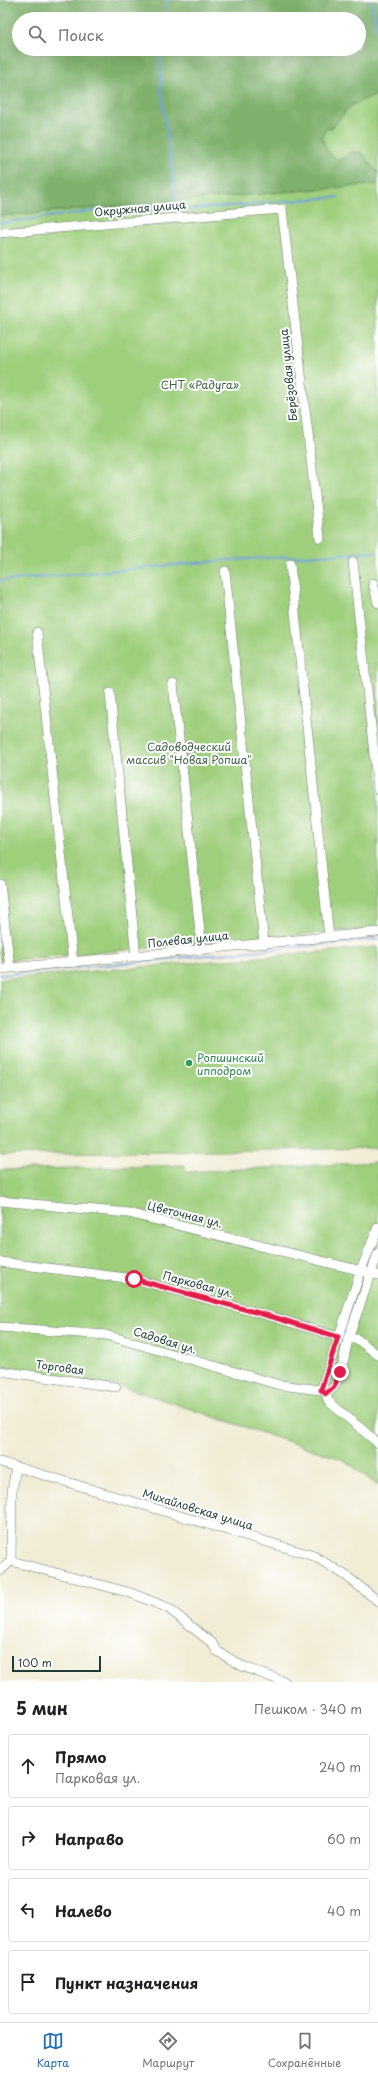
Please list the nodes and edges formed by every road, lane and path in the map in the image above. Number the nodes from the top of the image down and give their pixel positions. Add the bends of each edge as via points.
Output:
1 (282, 209) joint
2 (0, 233) edge
3 (320, 538) dead end
4 (353, 562) dead end
5 (290, 564) dead end
6 (225, 571) dead end
7 (373, 583) dead end
8 (378, 603) edge
9 (37, 632) dead end
10 (173, 684) dead end
11 (110, 693) dead end
12 (378, 790) edge
13 (0, 884) edge
14 (378, 932) edge
15 (329, 937) junction
16 (264, 944) junction
17 (202, 950) junction
18 (136, 957) junction
19 (73, 963) junction
20 (0, 968) edge
21 (10, 968) junction
22 (0, 1201) edge
23 (378, 1227) edge
24 (378, 1253) edge
25 (0, 1262) edge
26 (361, 1270) junction
27 (375, 1274) edge
28 (0, 1327) edge
29 (338, 1337) junction
30 (348, 1339) junction
31 (378, 1356) edge
32 (0, 1371) edge
33 (116, 1388) dead end
34 (323, 1392) junction
35 (378, 1443) edge
36 (0, 1462) edge
37 (16, 1467) junction
38 (11, 1561) junction
39 (0, 1571) edge
40 (378, 1601) edge
41 (285, 1682) edge

1 - 2 street, Окружная улица
1 - 3 street, Берёзовая улица
4 - 12 street
5 - 15 street
6 - 16 street
7 - 8 street
9 - 19 street
10 - 17 street
11 - 18 street
13 - 21 street
14 - 15 street, Полевая улица
15 - 16 street, Полевая улица
16 - 17 street, Полевая улица
17 - 18 street, Полевая улица
18 - 19 street, Полевая улица
19 - 21 street, Полевая улица
20 - 21 street, Полевая улица
22 - 26 street, Цветочная ул. via 128,1213
23 - 26 street
24 - 27 street
25 - 29 street, Парковая ул. via 134,1279
26 - 27 street, Цветочная ул.
26 - 29 street
27 - 30 street
28 - 34 street, Садовая ул. via 106,1335 280,1385
29 - 34 street
30 - 31 street via 357,1339
30 - 34 street via 334,1387
32 - 33 street, Торговая
34 - 35 street via 328,1401
36 - 37 street, Михайловская улица
37 - 38 street via 12,1491
37 - 40 street, Михайловская улица via 314,1556 345,1575
38 - 39 street
38 - 41 street via 131,1593 168,1608 212,1643 218,1651 242,1666

